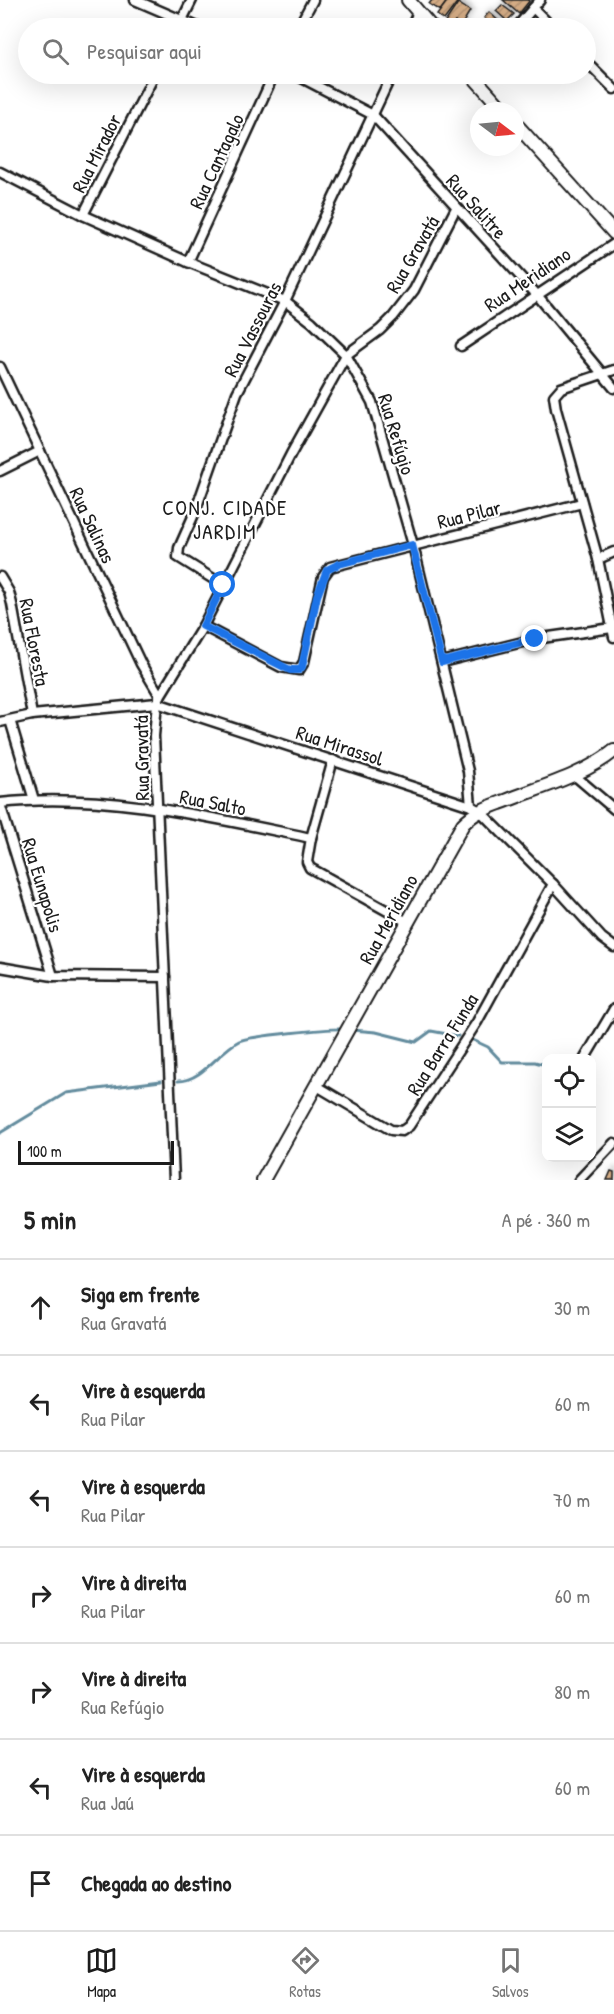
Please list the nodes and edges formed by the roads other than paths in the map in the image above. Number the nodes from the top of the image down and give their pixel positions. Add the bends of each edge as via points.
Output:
1 (135, 0) edge
2 (192, 0) edge
3 (313, 0) edge
4 (408, 0) edge
5 (540, 0) edge
6 (533, 8) junction
7 (418, 12) junction
8 (169, 18) edge
9 (183, 18) edge
10 (303, 18) edge
11 (415, 18) edge
12 (423, 18) edge
13 (524, 18) edge
14 (543, 18) edge
15 (596, 72) edge
16 (150, 84) edge
17 (269, 84) edge
18 (313, 84) edge
19 (387, 84) edge
20 (482, 84) edge
21 (614, 89) edge
22 (496, 102) edge
23 (373, 116) junction
24 (524, 133) edge
25 (0, 172) edge
26 (456, 208) junction
27 (83, 215) junction
28 (614, 233) edge
29 (614, 244) edge
30 (188, 262) junction
31 (538, 296) junction
32 (285, 302) junction
33 (461, 346) dead end
34 (346, 356) junction
35 (0, 367) edge
36 (614, 370) edge
37 (601, 374) junction
38 (614, 388) edge
39 (40, 451) junction
40 (0, 471) edge
41 (582, 503) junction
42 (412, 545) junction
43 (614, 552) edge
44 (598, 559) junction
45 (0, 577) edge
46 (223, 585) junction
47 (203, 626) junction
48 (612, 628) junction
49 (614, 637) edge
50 (442, 662) junction
51 (158, 699) junction
52 (32, 715) junction
53 (10, 720) junction
54 (0, 722) edge
55 (614, 751) edge
56 (333, 760) junction
57 (574, 775) junction
58 (34, 800) junction
59 (0, 804) edge
60 (158, 809) junction
61 (475, 809) junction
62 (614, 809) edge
63 (311, 838) junction
64 (553, 884) junction
65 (409, 923) junction
66 (614, 936) edge
67 (611, 945) edge
68 (0, 967) edge
69 (53, 976) junction
70 (165, 977) junction
71 (614, 1008) edge
72 (588, 1054) edge
73 (317, 1086) junction
74 (614, 1143) edge
75 (174, 1180) edge
76 (263, 1180) edge
77 (579, 1180) edge

1 - 8 street
2 - 9 street
3 - 10 street
4 - 7 street
5 - 6 street
6 - 13 street
6 - 14 street
7 - 11 street
7 - 12 street
15 - 21 street
16 - 27 street, Rua Mirador
17 - 30 street, Rua Cantagalo
18 - 23 street, Rua Salitre
19 - 23 street, Rua Vassouras
20 - 22 street
23 - 26 street, Rua Salitre
23 - 32 street, Rua Vassouras
24 - 28 street
25 - 27 street, Rua Refúgio
26 - 31 street, Rua Salitre
26 - 34 street, Rua Gravatá via 414,290 380,330
27 - 30 street, Rua Refúgio
29 - 31 street, Rua Meridiano
30 - 32 street, Rua Refúgio
31 - 33 street, Rua Meridiano
31 - 37 street, Rua Salitre
32 - 34 street, Rua Refúgio
32 - 46 street, Rua Vassouras via 237,393 178,552 184,562
34 - 42 street, Rua Refúgio via 372,402
34 - 46 street, Rua Gravatá
35 - 39 street, Rua Salinas
36 - 37 street
37 - 38 street, Rua Salitre
37 - 41 street via 561,388 554,396
39 - 40 street
39 - 51 street, Rua Salinas
41 - 42 street, Rua Pilar
41 - 44 street
42 - 47 street, Rua Pilar via 327,570 299,670 281,667
42 - 50 street, Rua Refúgio
43 - 44 street
44 - 48 street
45 - 52 street, Rua Floresta via 12,604
46 - 47 street, Rua Gravatá
47 - 51 street, Rua Gravatá
48 - 49 street
48 - 50 street via 535,639
50 - 61 street, Rua Refúgio
51 - 52 street, Rua Mirassol
51 - 56 street, Rua Mirassol
51 - 60 street, Rua Gravatá via 154,736
52 - 53 street, Rua Mirassol
53 - 54 street, Rua Mirassol
53 - 58 street
55 - 57 street, Rua Meridiano
56 - 61 street, Rua Mirassol
56 - 63 street
57 - 61 street, Rua Meridiano
57 - 62 street
58 - 59 street, Rua Salto
58 - 60 street, Rua Salto via 77,800
59 - 69 street, Rua Eunapolis
60 - 63 street, Rua Salto
60 - 70 street, Rua Gravatá
61 - 64 street, Rua Mirassol
61 - 65 street, Rua Meridiano via 458,832
63 - 65 street via 307,859 310,868
64 - 67 street, Rua Mirassol
64 - 73 street, Rua Barra Funda via 477,1022 409,1126 402,1131 392,1130
65 - 73 street, Rua Meridiano
66 - 67 street
68 - 69 street
69 - 70 street
70 - 75 street, Rua Gravatá
71 - 72 street
73 - 76 street, Rua Meridiano
74 - 77 street

